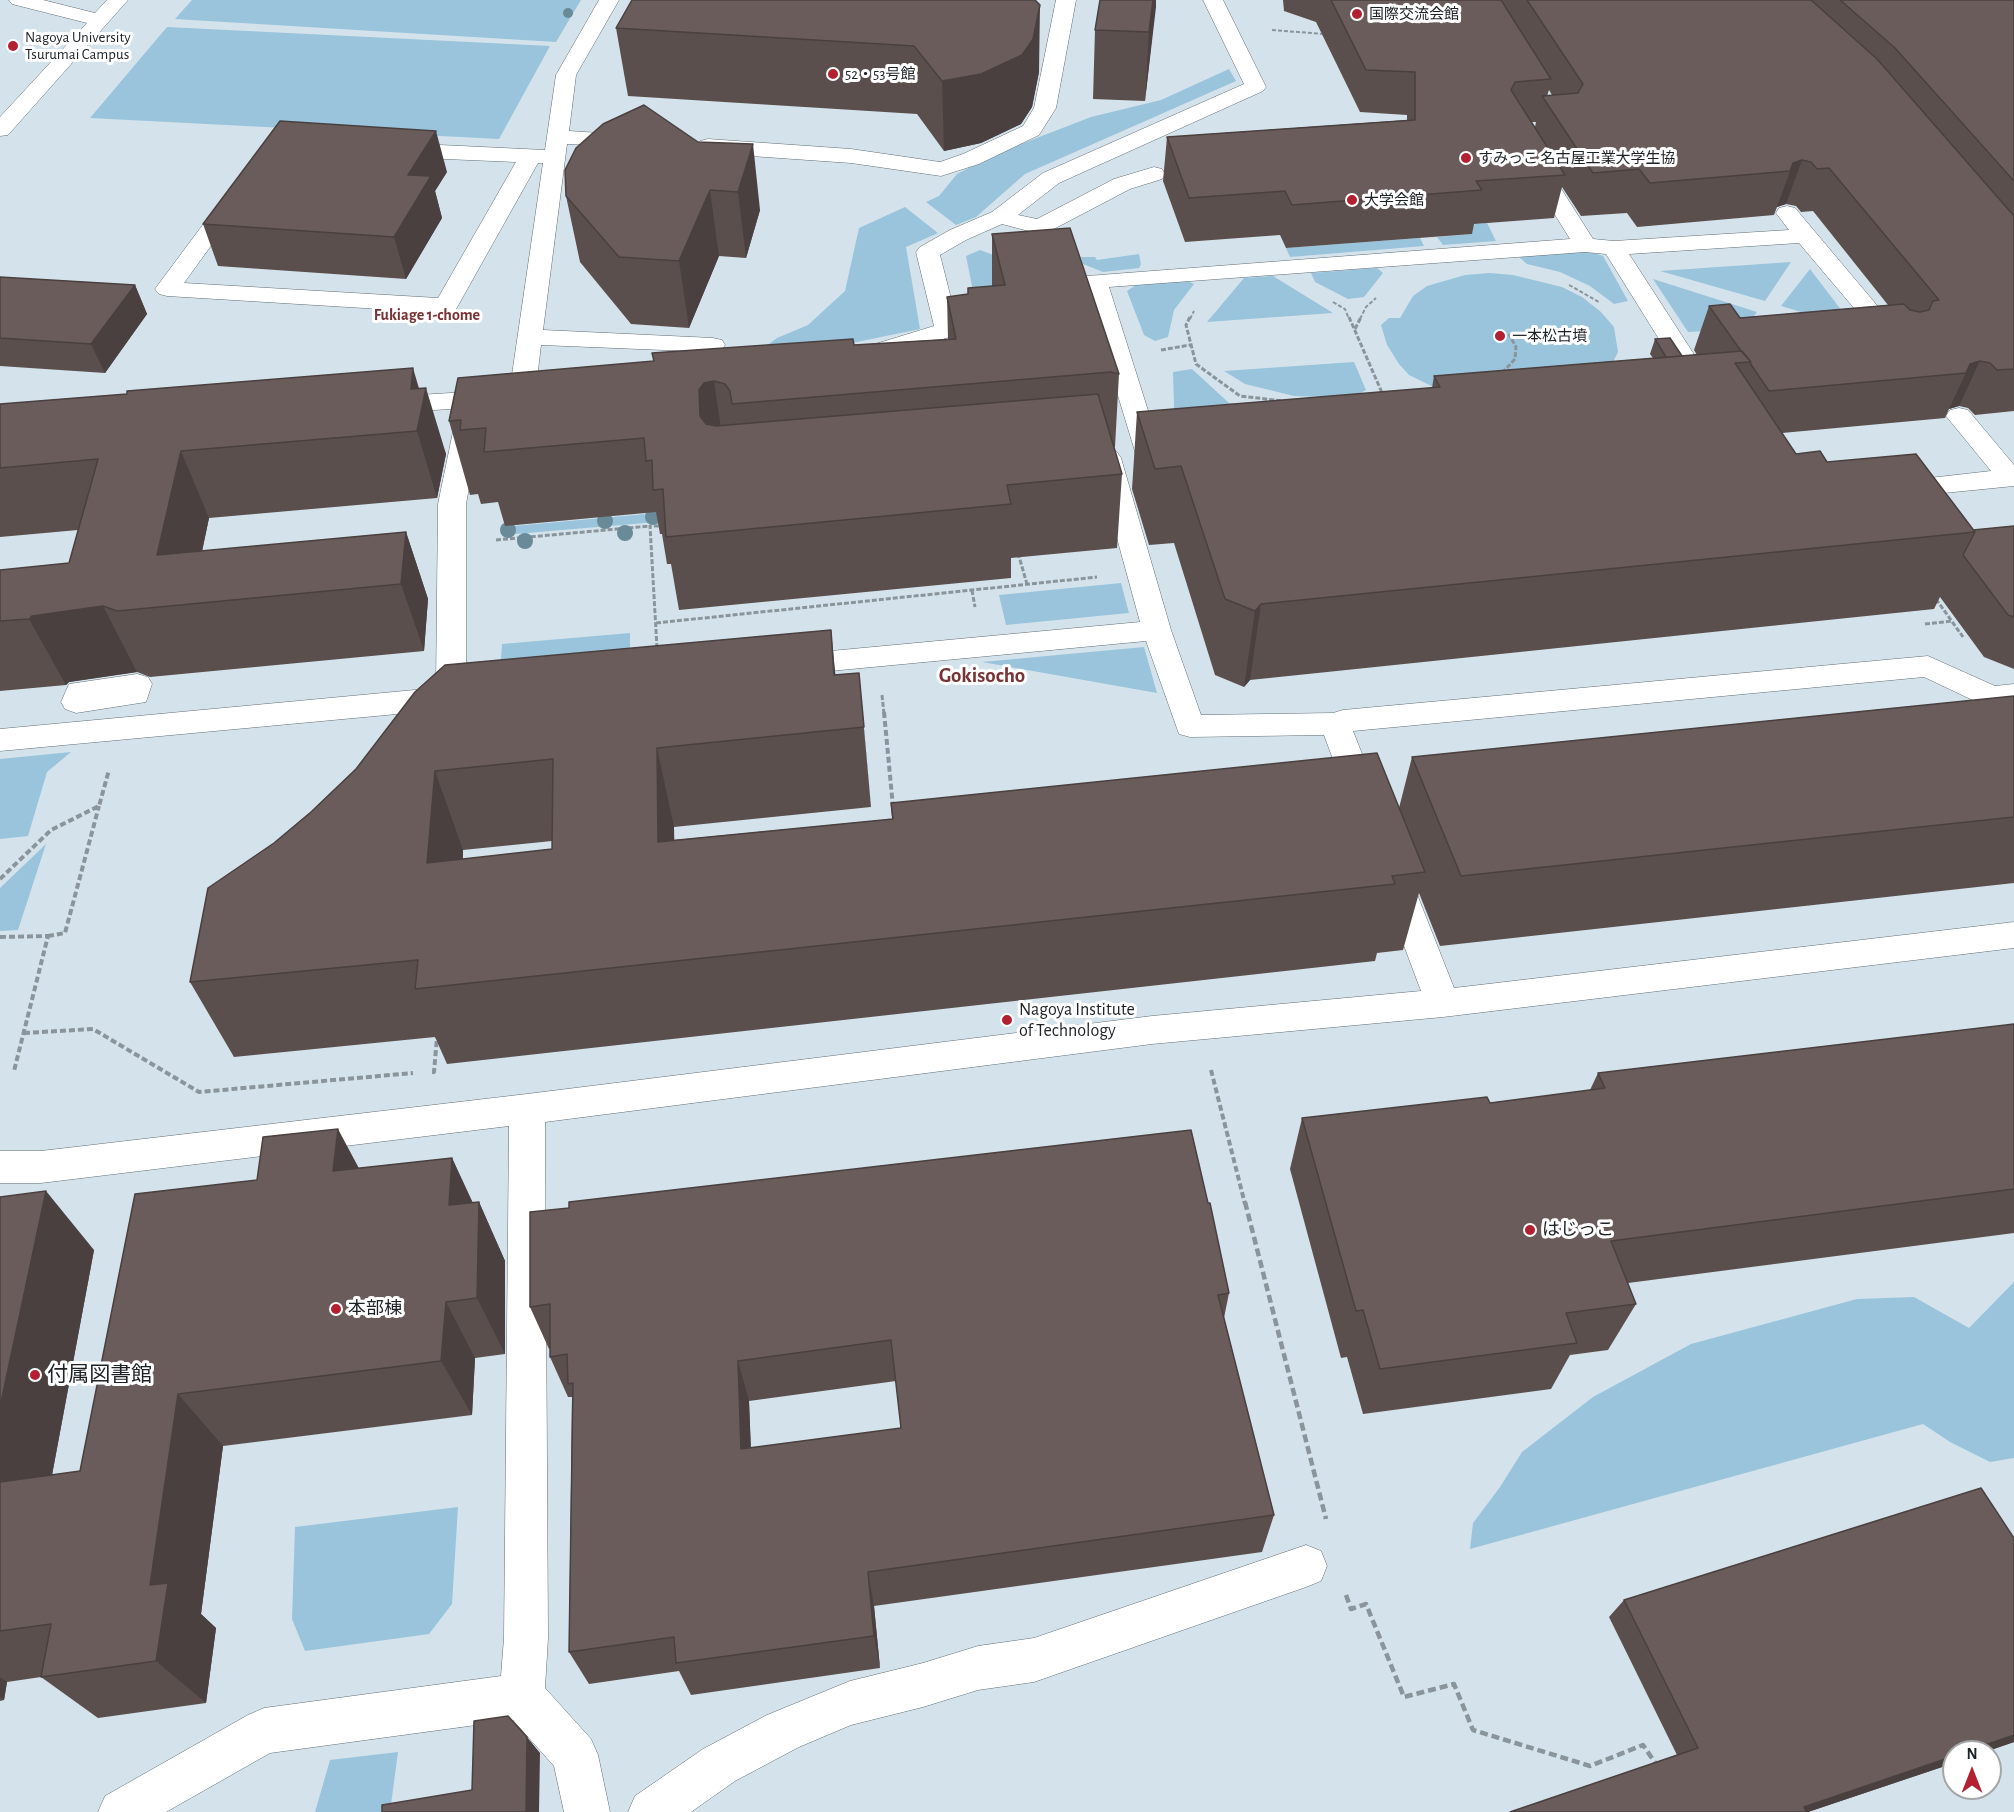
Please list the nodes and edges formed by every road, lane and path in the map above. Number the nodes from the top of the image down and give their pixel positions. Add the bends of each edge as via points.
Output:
1 (17, 0) edge
2 (118, 0) edge
3 (609, 0) edge
4 (1066, 0) edge
5 (1214, 0) edge
6 (0, 9) edge
7 (100, 20) junction
8 (1267, 30) dead end
9 (1324, 34) dead end
10 (0, 130) edge
11 (652, 143) edge
12 (688, 145) edge
13 (556, 147) junction
14 (379, 149) edge
15 (1526, 151) edge
16 (530, 156) junction
17 (1154, 174) dead end
18 (248, 180) edge
19 (1787, 213) edge
20 (1000, 217) junction
21 (1805, 236) junction
22 (1585, 245) junction
23 (1614, 248) junction
24 (1278, 268) junction
25 (1216, 272) junction
26 (1565, 283) dead end
27 (1509, 334) dead end
28 (1667, 334) junction
29 (530, 337) junction
30 (712, 345) dead end
31 (1900, 346) edge
32 (851, 358) edge
33 (1498, 379) edge
34 (1709, 398) edge
35 (1385, 399) edge
36 (472, 400) junction
37 (1293, 402) edge
38 (366, 406) edge
39 (1959, 416) edge
40 (2013, 477) edge
41 (1872, 492) edge
42 (650, 526) junction
43 (659, 526) edge
44 (452, 544) junction
45 (1016, 546) edge
46 (1140, 572) junction
47 (1027, 584) junction
48 (1932, 593) edge
49 (656, 623) junction
50 (1157, 630) junction
51 (658, 656) edge
52 (878, 657) junction
53 (763, 668) edge
54 (2003, 696) edge
55 (1335, 724) junction
56 (118, 729) junction
57 (0, 740) edge
58 (99, 806) junction
59 (893, 810) edge
60 (1374, 824) edge
61 (1387, 857) edge
62 (0, 879) edge
63 (2014, 935) edge
64 (48, 936) junction
65 (0, 937) edge
66 (1443, 1003) junction
67 (1199, 1025) junction
68 (24, 1033) junction
69 (437, 1037) edge
70 (14, 1071) dead end
71 (527, 1109) junction
72 (0, 1167) edge
73 (1327, 1523) dead end
74 (1306, 1566) dead end
75 (1345, 1592) dead end
76 (522, 1696) junction
77 (1670, 1767) edge
78 (121, 1812) edge
79 (587, 1812) edge
80 (651, 1812) edge

1 - 6 street
1 - 7 street
2 - 7 street
3 - 13 street via 566,75
4 - 12 street via 1045,108 1031,130 971,159 941,169 851,156
5 - 20 street via 1256,87 1051,178
7 - 10 street
8 - 9 path
11 - 13 street
13 - 16 street
13 - 29 street
14 - 16 street
15 - 22 street
16 - 18 street via 446,306 167,289
17 - 20 street via 1122,184 1040,227
19 - 21 street
20 - 32 street via 928,252 947,330
21 - 23 street
21 - 31 street
22 - 23 street
22 - 24 street
23 - 28 street
24 - 25 street
24 - 35 path via 1345,309
25 - 37 path via 1186,325 1196,364 1240,396
25 - 46 street via 1095,281 1163,462 1098,462
26 - 28 path via 1631,324
27 - 33 path via 1516,347 1515,359
28 - 34 street
29 - 30 street
29 - 36 street via 533,395
36 - 38 street
36 - 44 street via 452,504
39 - 40 street
40 - 41 street
42 - 43 path
42 - 44 path
42 - 49 path
44 - 56 street via 463,696
45 - 47 path
46 - 47 path
46 - 50 street
47 - 49 path
48 - 54 path
49 - 51 path
50 - 52 street
50 - 55 street via 1190,726
52 - 53 street
52 - 59 path
54 - 55 street via 1928,666
55 - 60 street
56 - 57 street
56 - 58 path
58 - 62 path via 51,830
58 - 64 path via 65,933
61 - 66 street
63 - 66 street
64 - 65 path
64 - 68 path
66 - 67 street
67 - 71 street
67 - 73 path
68 - 69 path via 93,1029 199,1092 434,1072
68 - 70 path
71 - 72 street via 42,1167
71 - 76 street via 526,1638
74 - 80 street via 1034,1660 978,1668 850,1703 718,1764
75 - 77 path via 1351,1609 1366,1604 1404,1697 1454,1684 1473,1730 1590,1766 1643,1745 1659,1772
76 - 78 street via 264,1731
76 - 79 street via 576,1755

